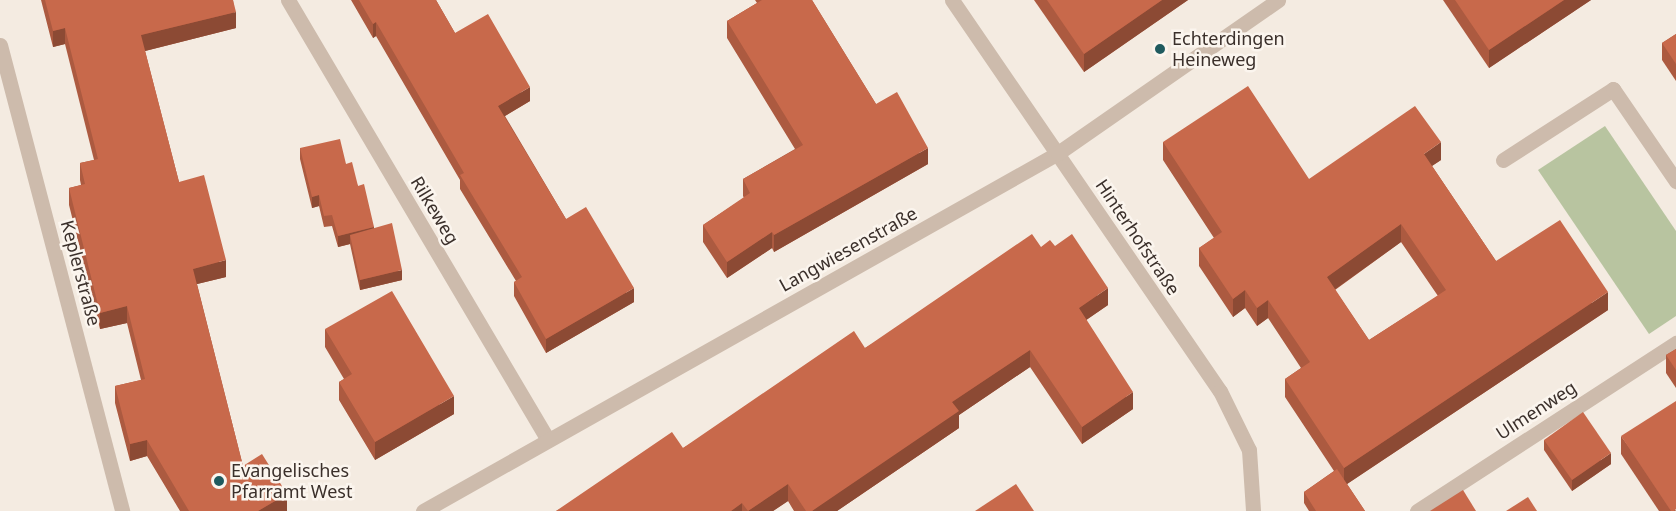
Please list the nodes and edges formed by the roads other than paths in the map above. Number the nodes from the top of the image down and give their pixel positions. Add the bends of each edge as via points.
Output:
1 (288, 0) edge
2 (952, 0) edge
3 (1278, 0) edge
4 (0, 45) edge
5 (1058, 153) junction
6 (1503, 160) dead end
7 (1676, 181) edge
8 (1676, 343) edge
9 (548, 440) junction
10 (122, 511) edge
11 (423, 511) edge
12 (1253, 511) edge
13 (1417, 511) edge

1 - 9 street, Rilkeweg
2 - 5 street, Hinterhofstraße
3 - 5 street, Langwiesenstraße
4 - 10 street, Keplerstraße
5 - 9 street, Langwiesenstraße
5 - 12 street, Hinterhofstraße via 1220,391 1249,450
6 - 7 street via 1613,89
8 - 13 street, Ulmenweg
9 - 11 street, Langwiesenstraße

